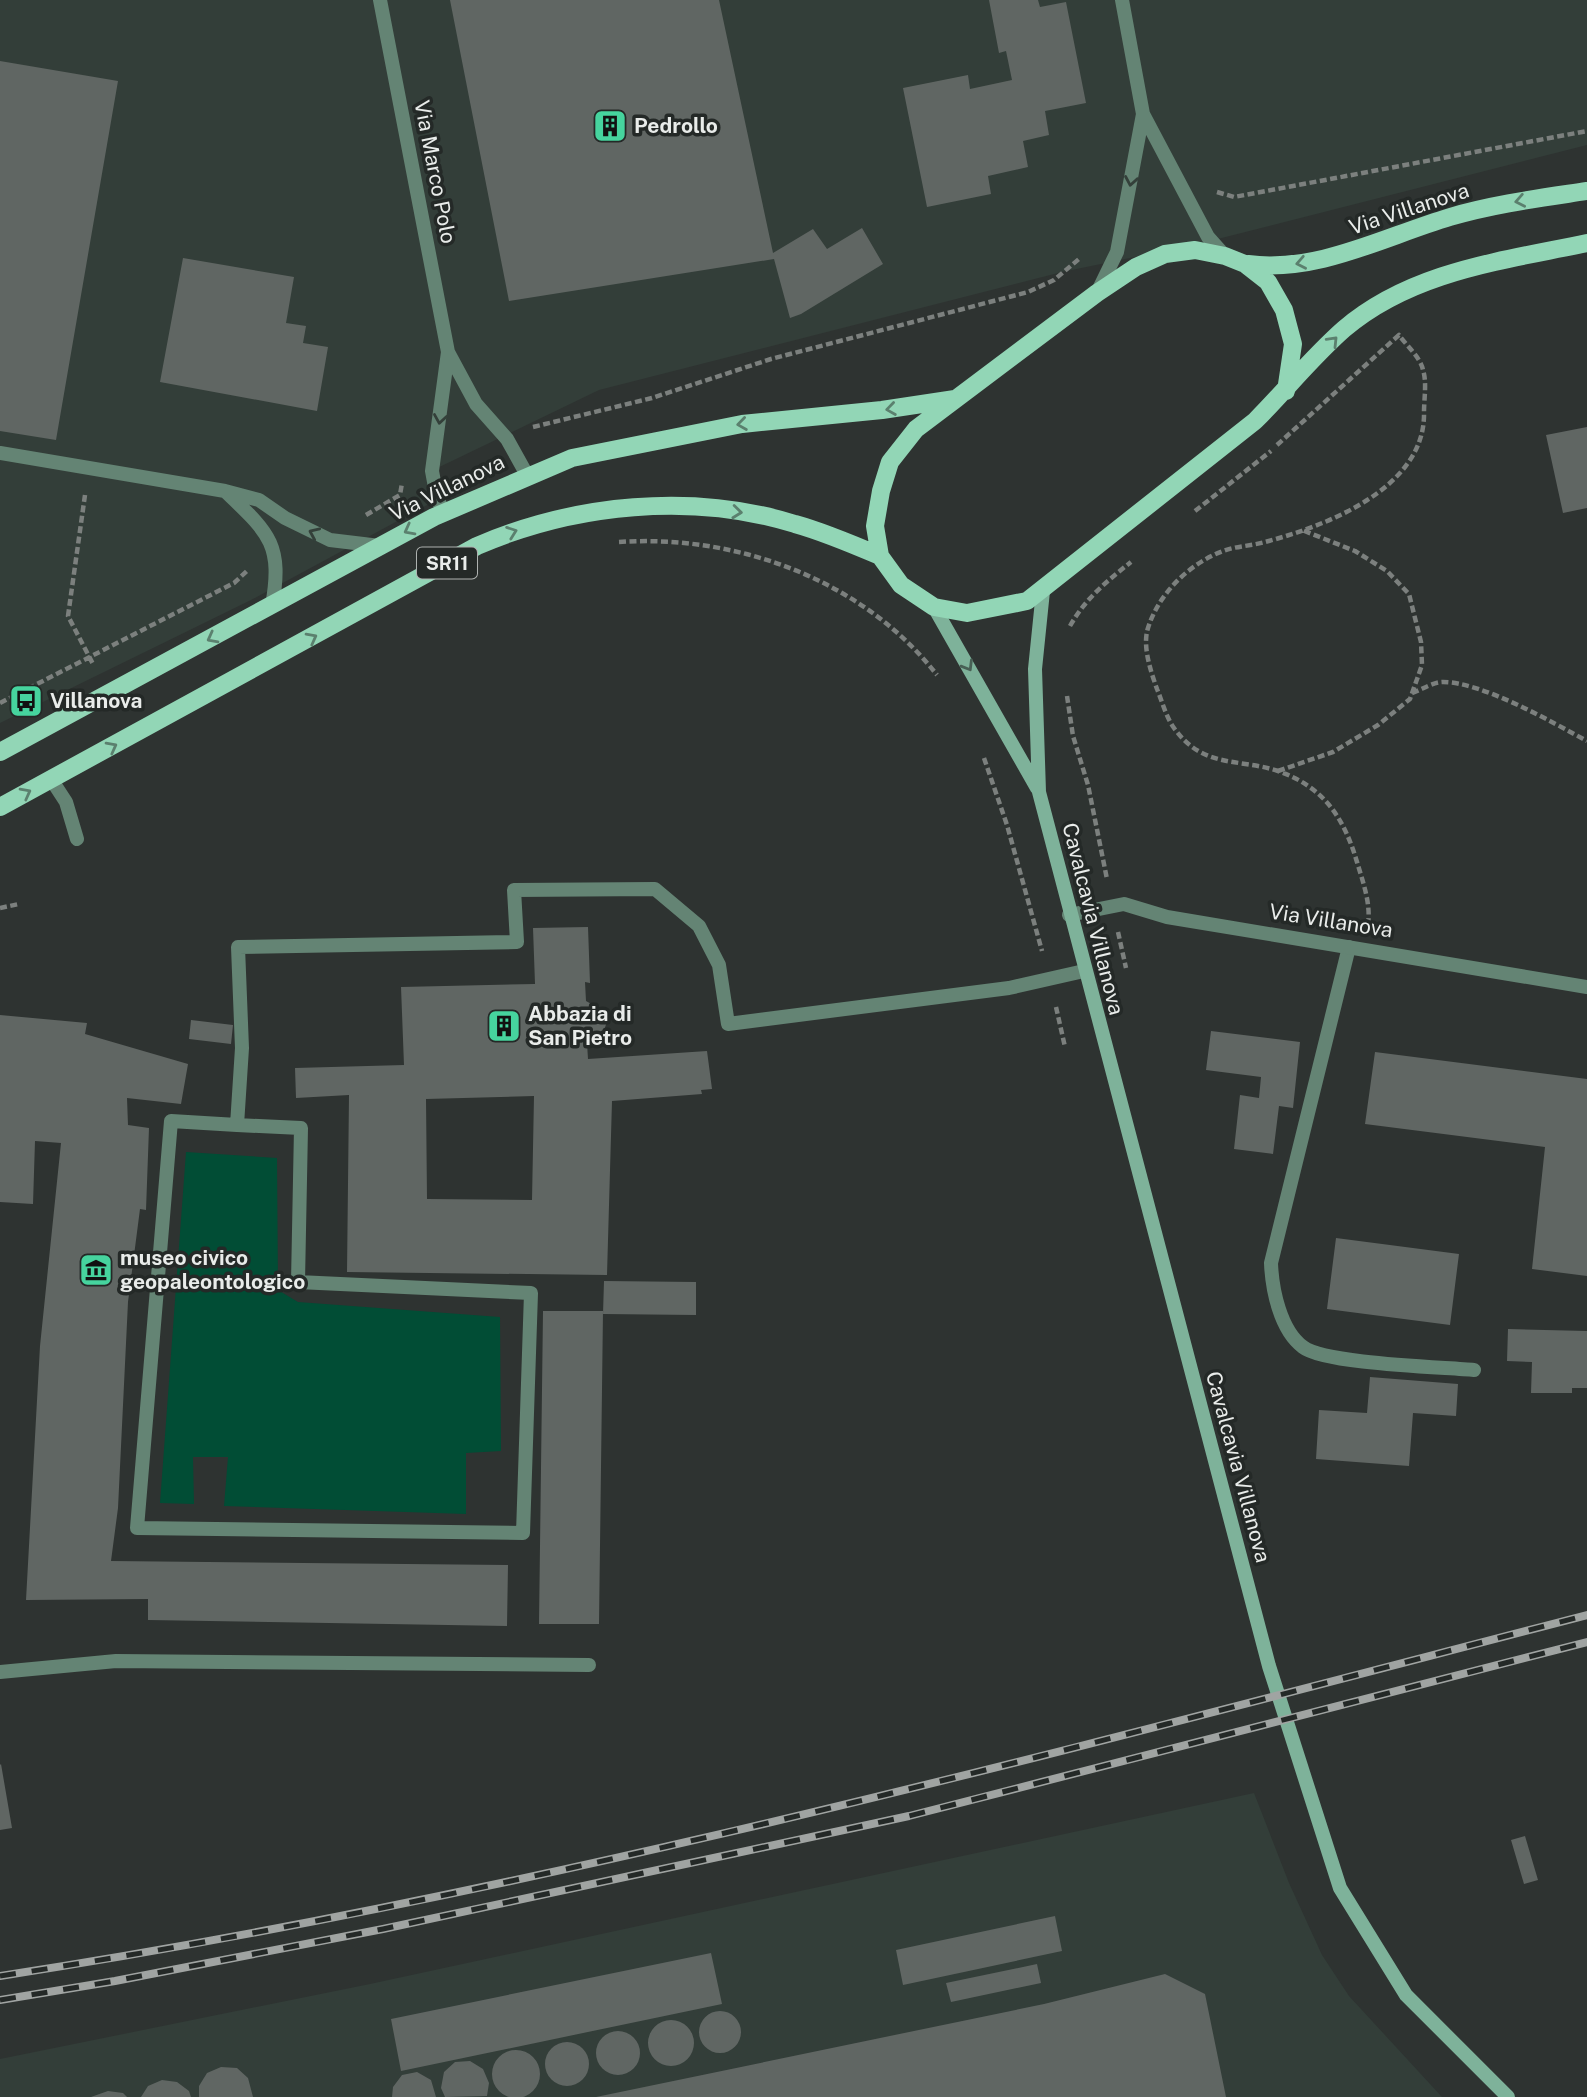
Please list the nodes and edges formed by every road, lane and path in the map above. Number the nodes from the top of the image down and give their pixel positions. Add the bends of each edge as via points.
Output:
1 (380, 0) edge
2 (1122, 0) edge
3 (1143, 114) junction
4 (1587, 131) edge
5 (1206, 188) dead end
6 (1587, 191) edge
7 (1587, 243) edge
8 (1084, 251) dead end
9 (1225, 256) junction
10 (1245, 264) junction
11 (1097, 293) junction
12 (449, 352) junction
13 (1286, 391) junction
14 (958, 398) junction
15 (533, 428) dead end
16 (0, 453) edge
17 (527, 475) junction
18 (402, 483) dead end
19 (225, 491) junction
20 (74, 493) dead end
21 (444, 513) junction
22 (1189, 515) dead end
23 (359, 516) dead end
24 (1301, 530) junction
25 (615, 543) dead end
26 (380, 546) junction
27 (1140, 554) dead end
28 (880, 556) junction
29 (248, 569) dead end
30 (1042, 591) junction
31 (272, 606) junction
32 (934, 607) junction
33 (68, 616) dead end
34 (1067, 634) dead end
35 (942, 681) dead end
36 (1066, 684) dead end
37 (1412, 694) junction
38 (0, 703) edge
39 (1587, 741) edge
40 (0, 752) edge
41 (982, 754) dead end
42 (1277, 771) junction
43 (51, 779) junction
44 (1039, 792) junction
45 (0, 807) edge
46 (1094, 810) dead end
47 (77, 839) dead end
48 (19, 904) dead end
49 (0, 908) edge
50 (1069, 915) junction
51 (1356, 948) junction
52 (1084, 971) junction
53 (1049, 980) junction
54 (1587, 987) edge
55 (1065, 1047) dead end
56 (237, 1125) junction
57 (1474, 1370) dead end
58 (589, 1665) dead end
59 (0, 1672) edge
60 (1508, 2097) edge

1 - 12 street, Via Marco Polo
2 - 3 street
3 - 9 street via 1208,237
3 -> 11 street via 1117,252
4 - 5 path via 1234,197
6 -> 10 main road, Via Villanova via 1450,217 1325,258 1277,268
13 -> 7 main road via 1345,329 1419,282
8 - 15 path via 1054,280 1028,292
9 - 10 main road
9 - 11 main road via 1195,250 1166,254
10 - 13 main road via 1268,282 1284,310 1293,344
11 - 14 main road
12 - 17 street, Via Marco Polo via 476,404 507,439
12 -> 21 street, Via Marco Polo via 432,471
13 - 30 main road via 1255,421
14 -> 17 main road, Via Villanova / SR11 via 742,424 572,458
14 - 28 main road via 916,429 891,462 875,526
16 - 19 street
17 - 21 main road, Via Villanova / SR11
18 - 23 path via 400,495
26 -> 19 street via 330,540 259,500
19 - 31 street via 266,532 278,568
20 - 33 path via 86,495
21 -> 26 main road, Via Villanova / SR11
22 - 24 path via 1242,475 1399,335 1423,368 1425,427 1406,467 1368,502
24 - 37 path via 1354,551 1387,571 1409,594 1422,665
24 - 42 path via 1223,551 1189,571 1164,592 1146,630 1149,670 1173,728 1198,752 1234,765
25 - 35 path via 673,543 743,553 799,570 836,589 899,634
26 - 31 main road, Via Villanova / SR11
27 - 34 path via 1079,610
28 - 32 main road via 901,585
43 -> 28 main road, SR11 via 477,546 545,521 580,513 689,507 748,513 794,523
29 - 38 path via 234,583
30 - 32 main road via 1027,601 998,609 967,613
30 - 44 street, Cavalcavia Villanova via 1035,670
31 -> 40 main road, Via Villanova / SR11
32 -> 44 street, Cavalcavia Villanova
36 - 46 path via 1075,746
37 - 39 path via 1441,681 1468,687 1537,714
37 - 42 path via 1377,725 1333,752
41 - 53 path via 1007,825
42 - 51 path via 1333,806 1349,837 1370,912
45 -> 43 main road, SR11
43 - 47 street via 66,802
44 - 50 street, Cavalcavia Villanova
48 - 49 path
50 - 51 street, Via Villanova via 1124,904 1167,917
50 - 52 street, Cavalcavia Villanova
51 - 54 street, Via Villanova
51 - 57 street via 1271,1263 1272,1287 1282,1318 1303,1347 1329,1356
52 - 53 street
52 - 60 street, Cavalcavia Villanova via 1269,1666 1340,1888 1406,1995
53 - 55 path
53 - 56 street via 728,1024 719,965 699,926 655,890 513,890 517,942 238,947 242,1048
56 - 56 street via 171,1121 137,1528 523,1533 531,1293 298,1282 301,1128
58 - 59 street via 116,1661

